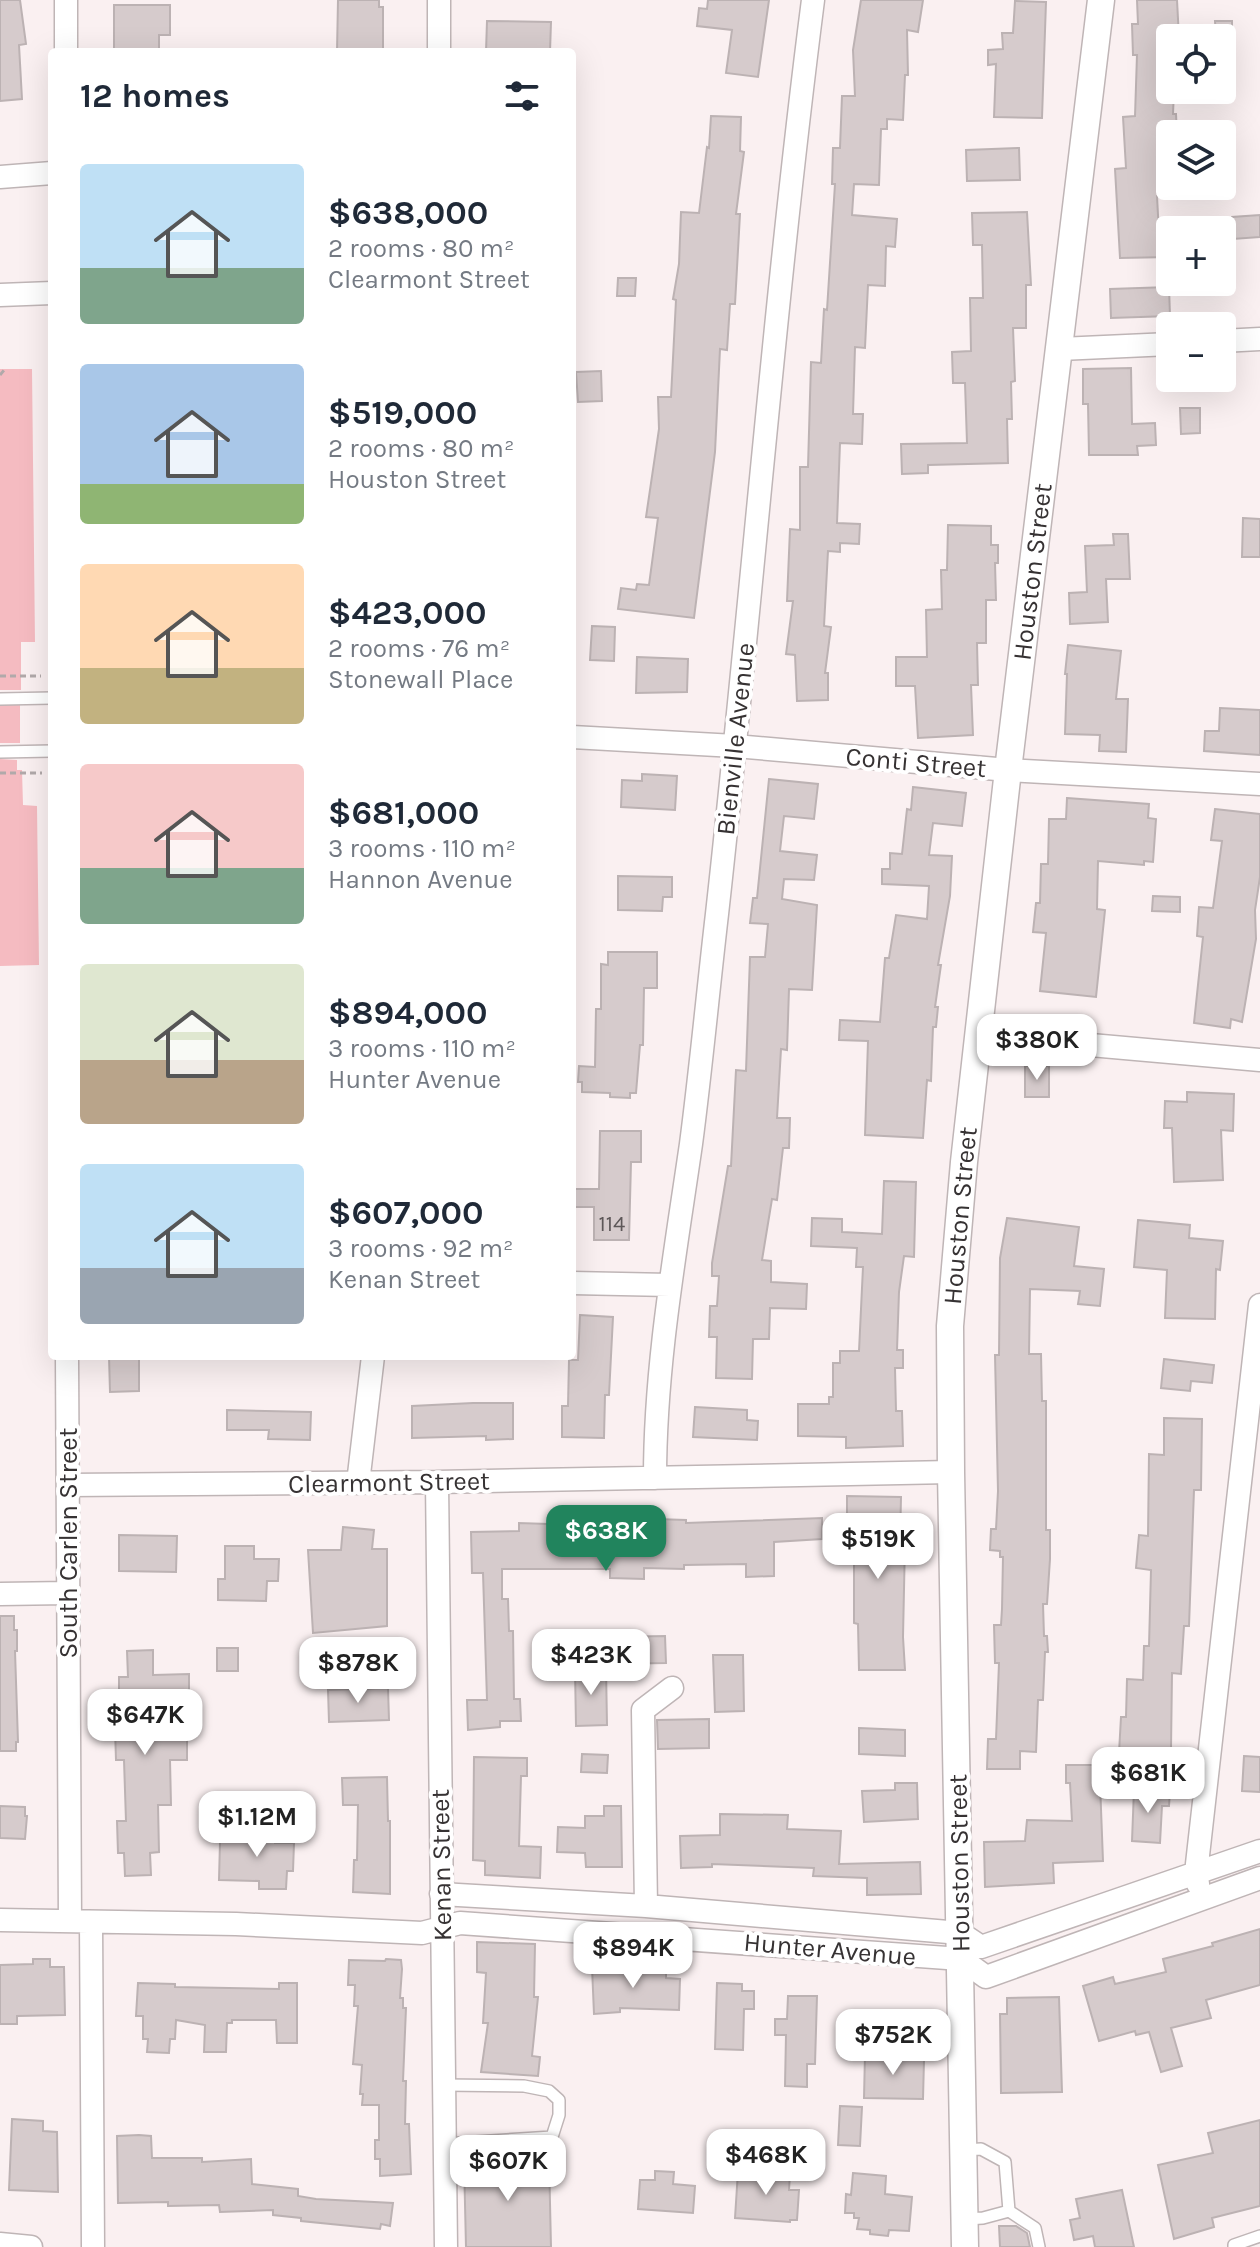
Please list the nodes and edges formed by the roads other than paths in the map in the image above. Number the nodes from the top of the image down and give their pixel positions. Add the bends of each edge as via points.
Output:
1 (66, 0) edge
2 (439, 0) edge
3 (813, 0) edge
4 (1101, 0) edge
5 (66, 48) edge
6 (439, 48) edge
7 (48, 173) edge
8 (0, 177) edge
9 (48, 293) edge
10 (0, 295) edge
11 (1260, 339) edge
12 (1236, 340) edge
13 (1156, 345) edge
14 (1060, 349) junction
15 (48, 698) edge
16 (0, 699) edge
17 (576, 737) edge
18 (735, 746) junction
19 (48, 751) edge
20 (0, 752) edge
21 (1008, 770) junction
22 (1260, 784) edge
23 (978, 1035) junction
24 (1260, 1060) edge
25 (576, 1283) edge
26 (670, 1285) junction
27 (1260, 1305) edge
28 (67, 1360) edge
29 (373, 1360) edge
30 (951, 1472) junction
31 (655, 1478) junction
32 (437, 1482) junction
33 (358, 1483) junction
34 (68, 1485) junction
35 (67, 1593) junction
36 (0, 1594) edge
37 (672, 1688) dead end
38 (1260, 1851) edge
39 (1196, 1873) junction
40 (1260, 1878) edge
41 (441, 1894) junction
42 (1201, 1899) junction
43 (646, 1906) junction
44 (0, 1920) edge
45 (80, 1922) junction
46 (442, 1928) junction
47 (960, 1933) junction
48 (961, 1959) junction
49 (444, 2085) junction
50 (445, 2144) junction
51 (963, 2150) junction
52 (1009, 2211) junction
53 (965, 2219) junction
54 (1260, 2236) edge
55 (0, 2244) edge
56 (31, 2247) edge
57 (93, 2247) edge
58 (446, 2247) edge
59 (965, 2247) edge
60 (1039, 2247) edge
61 (1234, 2247) edge

1 - 5 street
2 - 6 street
3 - 18 street, Bienville Avenue via 769,380
4 - 14 street, Houston Street
7 - 8 street
9 - 10 street
11 - 12 street
13 - 14 street
14 - 21 street, Houston Street
15 - 16 lane
17 - 18 street, Conti Street
18 - 21 street, Conti Street
18 - 26 street, Bienville Avenue
19 - 20 lane
21 - 22 street, Conti Street
21 - 23 street, Houston Street
23 - 24 street
23 - 30 street, Houston Street via 950,1326
25 - 26 street
26 - 31 street, Bienville Avenue via 654,1432
27 - 39 street
28 - 34 street, South Carlen Street
29 - 33 street
30 - 31 street, Clearmont Street
30 - 47 street, Houston Street
31 - 32 street, Clearmont Street
32 - 33 street, Clearmont Street
32 - 41 street, Kenan Street
33 - 34 street, Clearmont Street
34 - 35 street, South Carlen Street
35 - 36 street
35 - 45 street, South Carlen Street
37 - 43 street via 643,1710
38 - 39 street, Hunter Avenue
39 - 42 street
39 - 47 street, Hunter Avenue via 981,1947
40 - 42 street, Hunter Avenue
41 - 43 street, Hunter Avenue
41 - 46 street, Kenan Street
42 - 48 street, Hunter Avenue via 986,1977
43 - 47 street, Hunter Avenue
44 - 45 street, Hunter Avenue
45 - 46 street, Hunter Avenue via 422,1933
45 - 57 street, South Carlen Street
46 - 48 street, Hunter Avenue via 460,1923
46 - 49 street, Kenan Street
47 - 48 street, Houston Street
48 - 51 street, Houston Street
49 - 50 street, Kenan Street
49 - 50 lane via 549,2091 559,2100 552,2137
50 - 58 street, Kenan Street
51 - 52 lane via 981,2149 1005,2162
51 - 53 street, Houston Street
52 - 53 lane
52 - 60 lane via 1035,2228
53 - 59 street, Houston Street
54 - 61 lane
55 - 56 street

